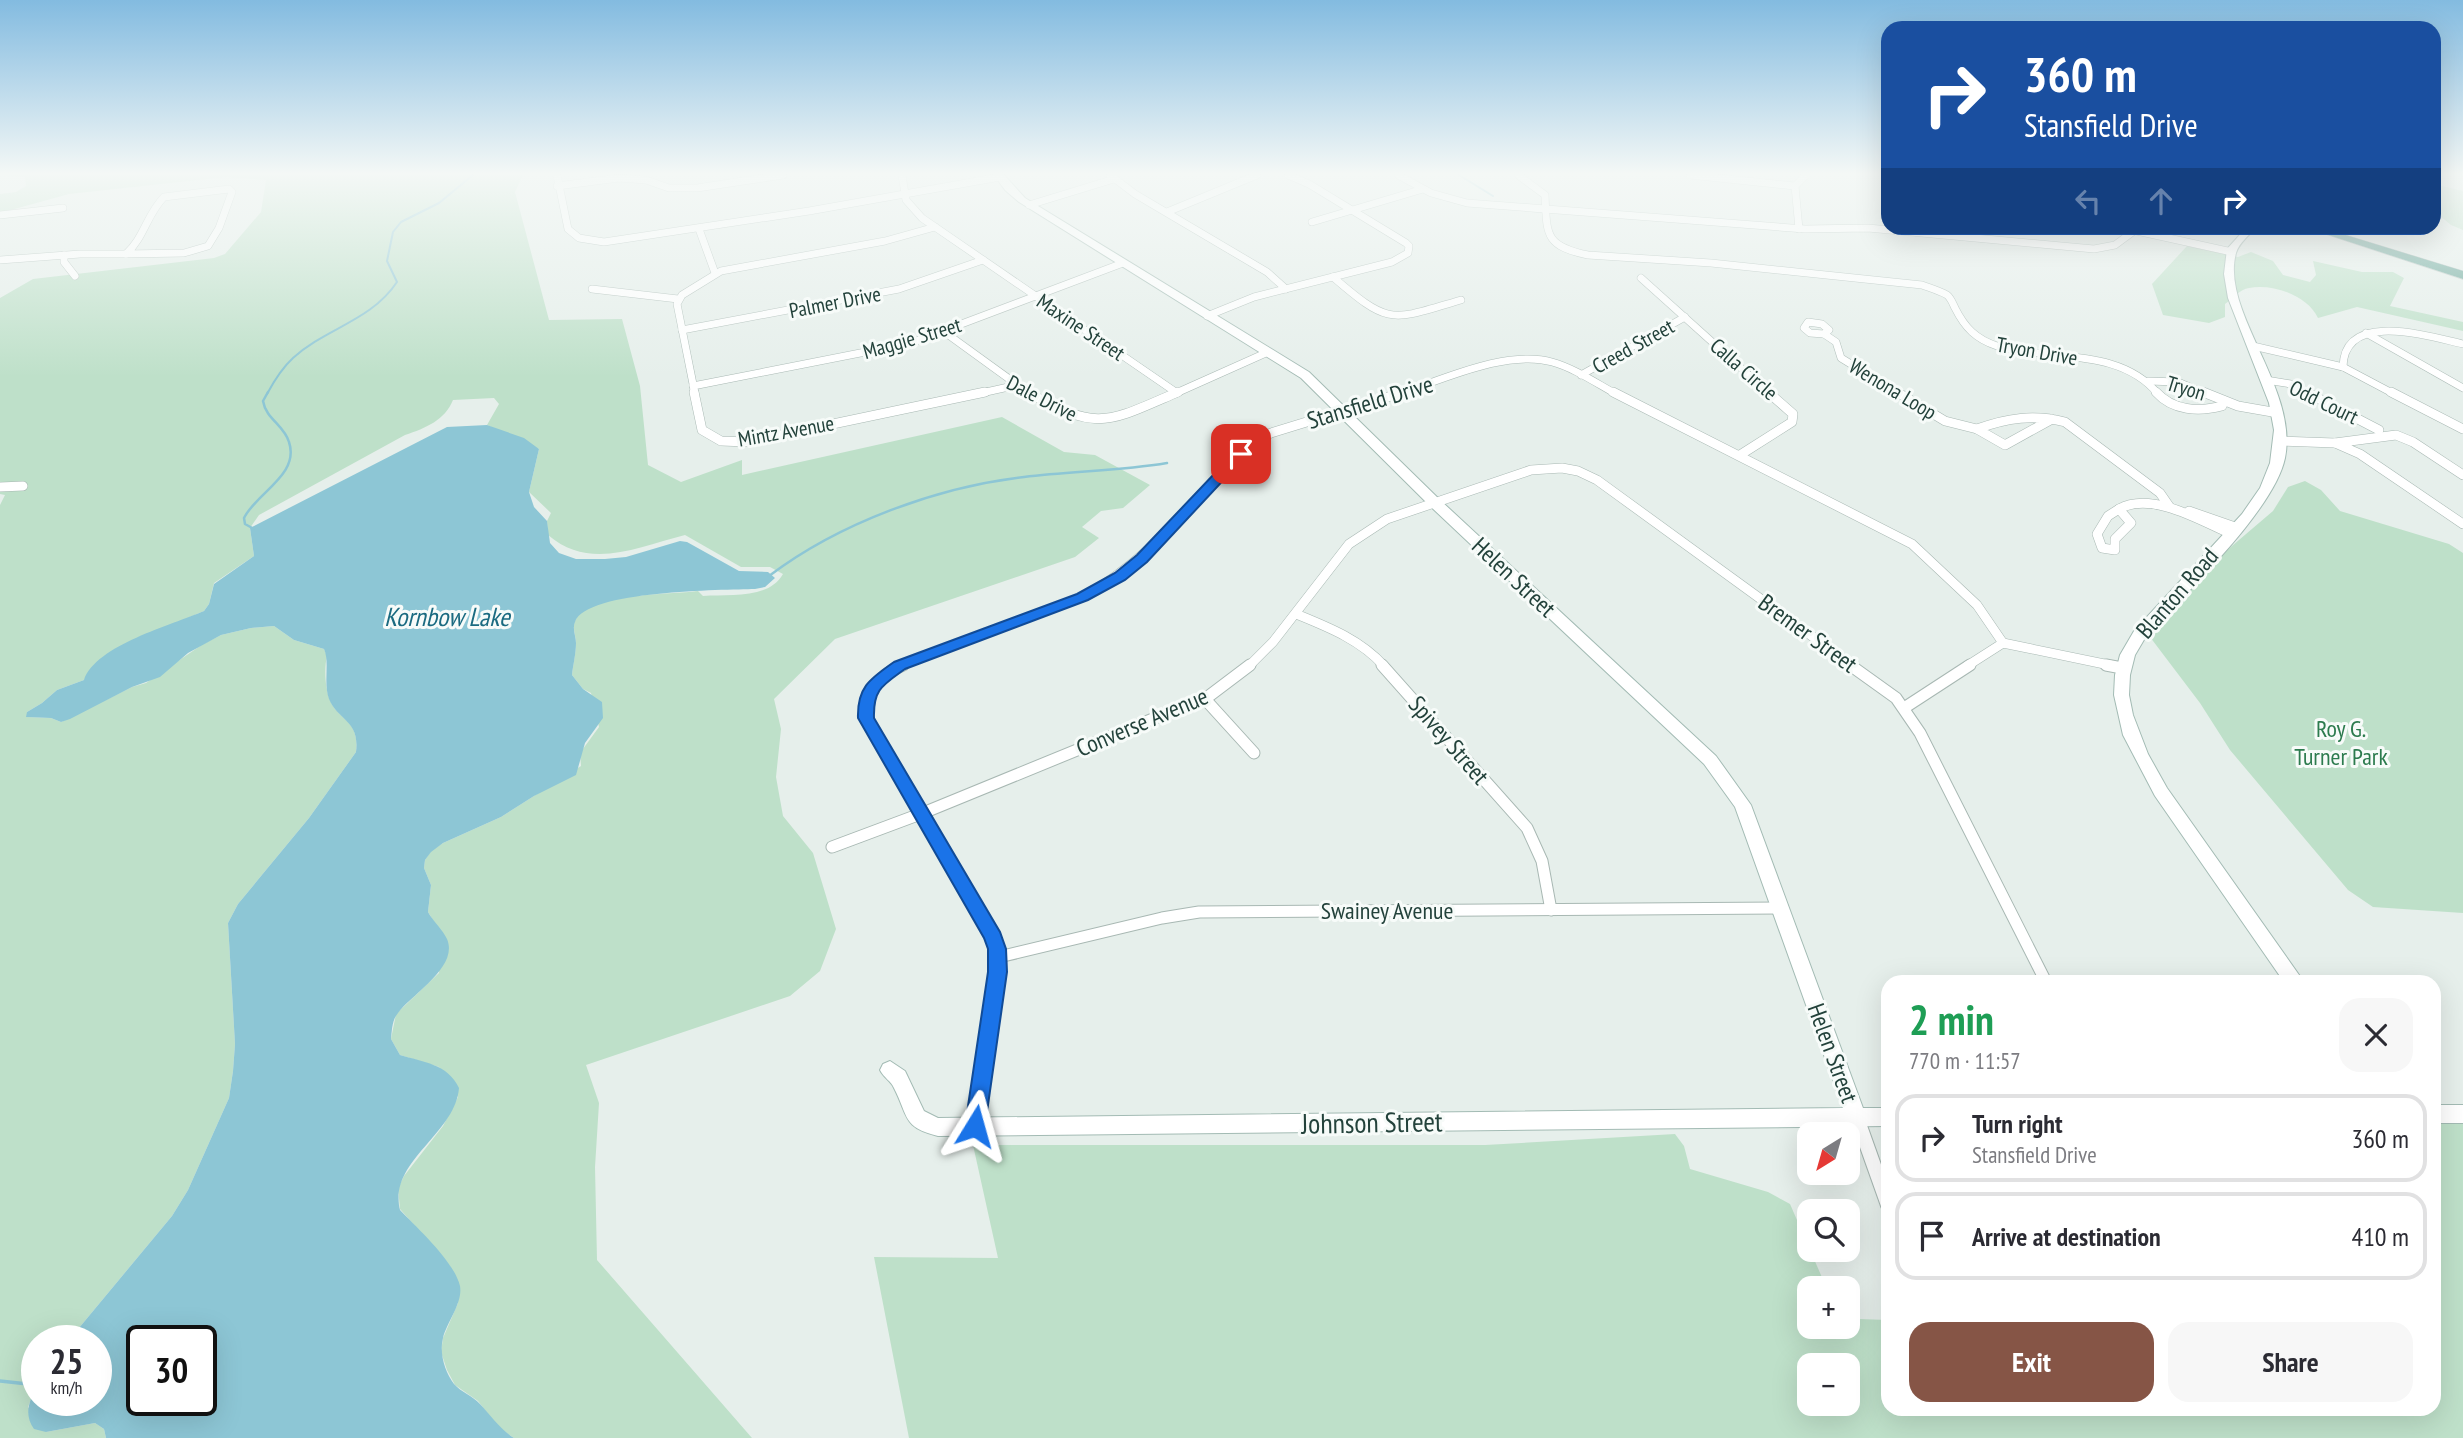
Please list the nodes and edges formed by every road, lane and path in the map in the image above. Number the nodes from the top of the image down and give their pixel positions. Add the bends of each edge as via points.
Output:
1 (138, 242) edge
2 (211, 242) edge
3 (704, 242) edge
4 (879, 242) edge
5 (958, 242) edge
6 (1090, 242) edge
7 (1217, 242) edge
8 (1405, 242) edge
9 (1556, 242) edge
10 (2025, 242) edge
11 (2119, 242) edge
12 (2186, 242) edge
13 (2239, 242) edge
14 (2358, 242) edge
15 (2232, 252) junction
16 (64, 255) junction
17 (125, 255) junction
18 (0, 260) edge
19 (984, 260) junction
20 (1123, 262) junction
21 (716, 273) junction
22 (2463, 275) edge
23 (75, 276) dead end
24 (1333, 277) junction
25 (1641, 278) dead end
26 (592, 289) dead end
27 (1286, 289) junction
28 (1035, 296) junction
29 (678, 299) junction
30 (1461, 300) dead end
31 (1207, 316) junction
32 (1685, 317) junction
33 (682, 330) junction
34 (943, 331) junction
35 (2366, 333) junction
36 (1824, 334) dead end
37 (2463, 344) edge
38 (2253, 346) junction
39 (1268, 352) junction
40 (2343, 367) junction
41 (1581, 375) junction
42 (2266, 380) junction
43 (2147, 381) junction
44 (693, 386) junction
45 (1013, 386) junction
46 (2463, 388) edge
47 (1177, 393) junction
48 (2224, 401) junction
49 (1341, 410) junction
50 (2278, 413) junction
51 (2052, 419) junction
52 (1977, 429) junction
53 (2463, 429) edge
54 (2379, 430) dead end
55 (2280, 441) junction
56 (2335, 443) junction
57 (1740, 455) junction
58 (2463, 475) edge
59 (23, 485) dead end
60 (0, 487) edge
61 (1435, 503) junction
62 (2169, 506) junction
63 (2118, 508) junction
64 (2463, 524) edge
65 (2232, 530) junction
66 (1296, 614) junction
67 (2003, 643) junction
68 (2122, 668) junction
69 (1204, 698) junction
70 (1904, 708) junction
71 (1254, 752) dead end
72 (923, 813) junction
73 (832, 847) dead end
74 (1781, 908) junction
75 (1551, 910) junction
76 (999, 957) junction
77 (2042, 975) edge
78 (2290, 975) edge
79 (890, 1070) dead end
80 (2441, 1114) edge
81 (2463, 1114) edge
82 (1881, 1117) edge
83 (1857, 1118) junction
84 (975, 1126) junction
85 (1881, 1185) edge

1 - 17 street
2 - 17 street via 205,247
3 - 21 street
4 - 21 street
5 - 19 street, Maxine Street
6 - 20 street, Helen Street
7 - 27 street
8 - 24 street via 1409,251 1399,259
9 - 43 street, Tryon Drive via 1579,253 1922,285 1949,296 1967,330 1984,341 2011,350 2104,363
10 - 11 street via 2094,249
12 - 15 street
13 - 15 street
14 - 22 main road
15 - 38 street, Blanton Road via 2231,284
16 - 17 street
16 - 18 street
16 - 23 street
19 - 28 street, Maxine Street
19 - 33 street, Palmer Drive via 899,289
20 - 28 street, Maggie Street
20 - 31 street, Helen Street
21 - 29 street
24 - 27 street
24 - 30 street via 1371,310 1387,315 1410,314
25 - 32 street, Calla Circle
26 - 29 street
27 - 31 street
28 - 34 street, Maggie Street
28 - 47 street, Maxine Street
29 - 33 street, Mintz Avenue
31 - 39 street, Helen Street
32 - 41 street, Creed Street
32 - 57 street, Calla Circle via 1793,414 1792,422
33 - 44 street, Mintz Avenue
34 - 44 street, Maggie Street via 892,348
34 - 45 street, Dale Drive
35 - 37 street via 2389,330
35 - 40 street via 2352,343
35 - 46 street
36 - 52 street, Wenona Loop via 1836,342 1841,358 1945,421
38 - 40 street
38 - 42 street, Blanton Road
39 - 47 street, Dale Drive
39 - 49 street, Helen Street via 1305,375
40 - 53 street
41 - 49 street, Stansfield Drive via 1545,360 1516,359
41 - 57 street, Stansfield Drive
42 - 50 street, Blanton Road
42 - 54 street, Odd Court via 2291,384
43 - 48 street, Tryon via 2179,381
43 - 48 street, Tryon Drive via 2162,397 2187,410 2209,410
44 - 45 street, Mintz Avenue via 702,430 713,439 731,443
45 - 47 street, Dale Drive via 1096,422 1116,419
48 - 50 street
49 - 61 street, Helen Street
49 - 72 street, Stansfield Drive via 1255,441 1142,559 1111,582 1083,597 899,666 876,683 866,700 866,718
50 - 55 street, Blanton Road
51 - 52 street via 2006,417
51 - 52 street, Wenona Loop via 2005,445
51 - 62 street via 2069,424 2160,493
55 - 56 street
55 - 65 street, Blanton Road via 2268,485 2247,517
56 - 58 street via 2396,435
56 - 64 street via 2360,454
57 - 67 street, Stansfield Drive via 1898,535 1925,554 1998,629
59 - 60 street
61 - 66 street, Converse Avenue via 1387,519 1352,541
61 - 70 street, Bremer Street via 1541,468 1588,475 1887,690
61 - 74 street, Helen Street via 1723,774 1742,805
62 - 63 street
62 - 65 street
63 - 63 street via 2097,534 2102,548 2115,550 2115,539 2131,523
65 - 68 street, Blanton Road via 2138,635
66 - 69 street, Converse Avenue via 1247,668
66 - 75 street, Spivey Street via 1343,634 1374,655 1527,828 1542,861
67 - 68 street
67 - 70 street
68 - 78 street, Blanton Road via 2126,722 2146,766
69 - 71 street
69 - 72 street, Converse Avenue
70 - 77 street, Bremer Street
72 - 73 street, Converse Avenue
72 - 76 street, Stansfield Drive via 993,937
74 - 75 street, Swainey Avenue
74 - 83 street, Helen Street
75 - 76 street, Swainey Avenue via 1199,912
76 - 84 street, Stansfield Drive
79 - 84 street, Johnson Street via 904,1084 911,1113 919,1121 938,1127
80 - 81 street
82 - 83 street, Johnson Street
83 - 84 street, Johnson Street
83 - 85 street

